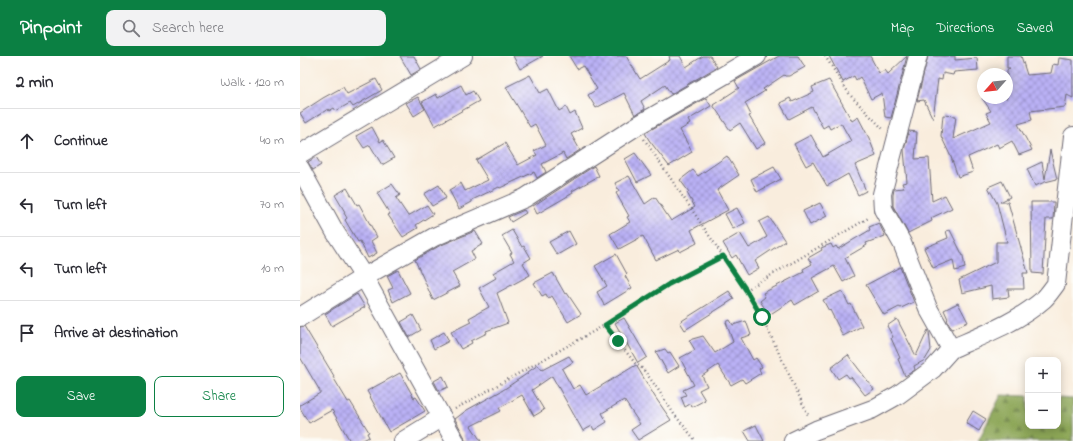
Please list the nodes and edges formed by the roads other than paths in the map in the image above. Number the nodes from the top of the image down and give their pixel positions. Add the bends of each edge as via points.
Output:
1 (463, 56) edge
2 (758, 56) edge
3 (918, 56) edge
4 (1073, 136) edge
5 (300, 154) edge
6 (300, 168) edge
7 (364, 277) junction
8 (300, 317) edge
9 (951, 349) junction
10 (442, 417) junction
11 (403, 441) edge
12 (455, 441) edge
13 (793, 441) edge

1 - 5 street
2 - 7 street via 635,127 525,198 434,237
3 - 9 street via 882,194 883,209 902,243 928,308
4 - 9 street via 1056,284 1046,297 1028,312
6 - 7 street via 335,232
7 - 8 street
7 - 10 street
9 - 13 street via 933,370 898,396 873,409
10 - 11 street
10 - 12 street

